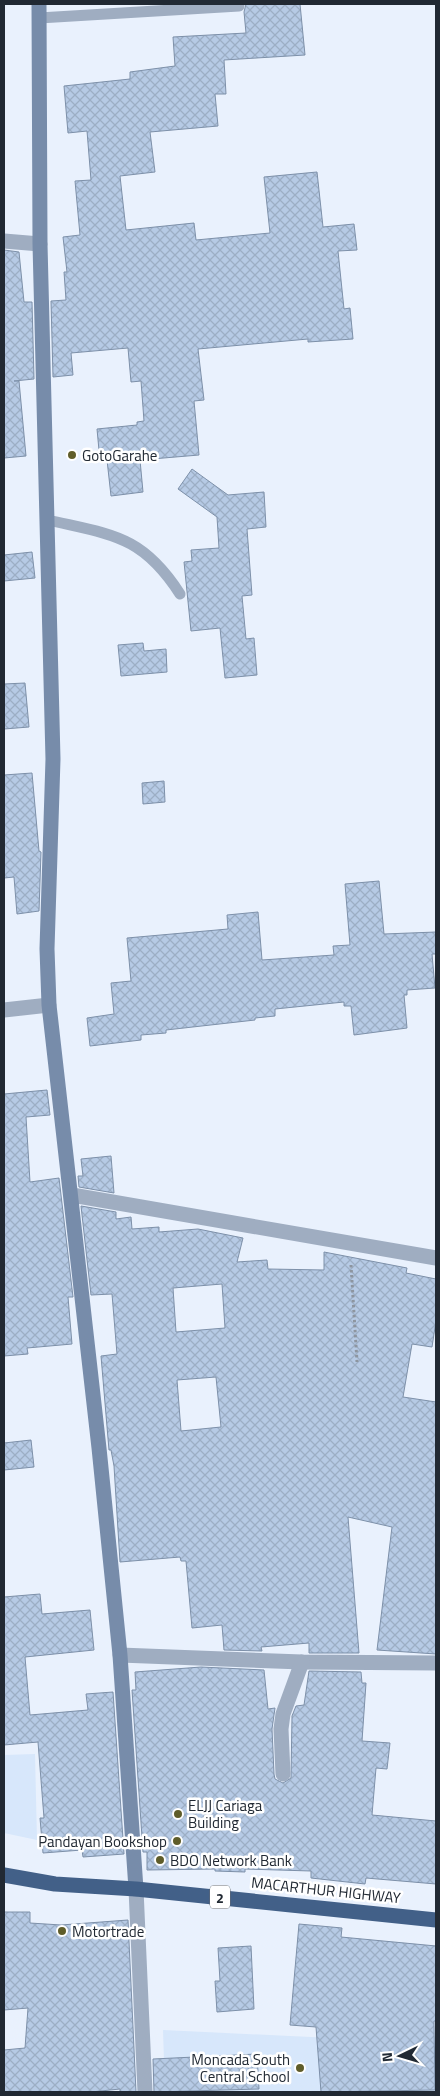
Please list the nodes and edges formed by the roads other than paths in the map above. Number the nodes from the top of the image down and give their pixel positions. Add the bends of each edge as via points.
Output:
1 (239, 6) dead end
2 (39, 11) edge
3 (4, 241) edge
4 (40, 244) junction
5 (48, 520) junction
6 (180, 594) dead end
7 (49, 1005) junction
8 (4, 1010) edge
9 (72, 1195) junction
10 (436, 1258) edge
11 (120, 1655) junction
12 (302, 1662) junction
13 (436, 1662) edge
14 (283, 1774) dead end
15 (4, 1875) edge
16 (136, 1888) junction
17 (436, 1920) edge
18 (145, 2092) edge

1 - 2 lane
2 - 4 street
3 - 4 street
4 - 5 street
5 - 6 lane via 126,540 149,555
5 - 7 street via 53,759
7 - 8 street
7 - 9 street
9 - 10 street
9 - 11 street
11 - 12 street
11 - 16 street
12 - 13 street
12 - 14 street via 283,1714
15 - 16 highway, MACARTHUR HIGHWAY / 2 via 55,1884
16 - 17 highway, MACARTHUR HIGHWAY / 2
16 - 18 street

